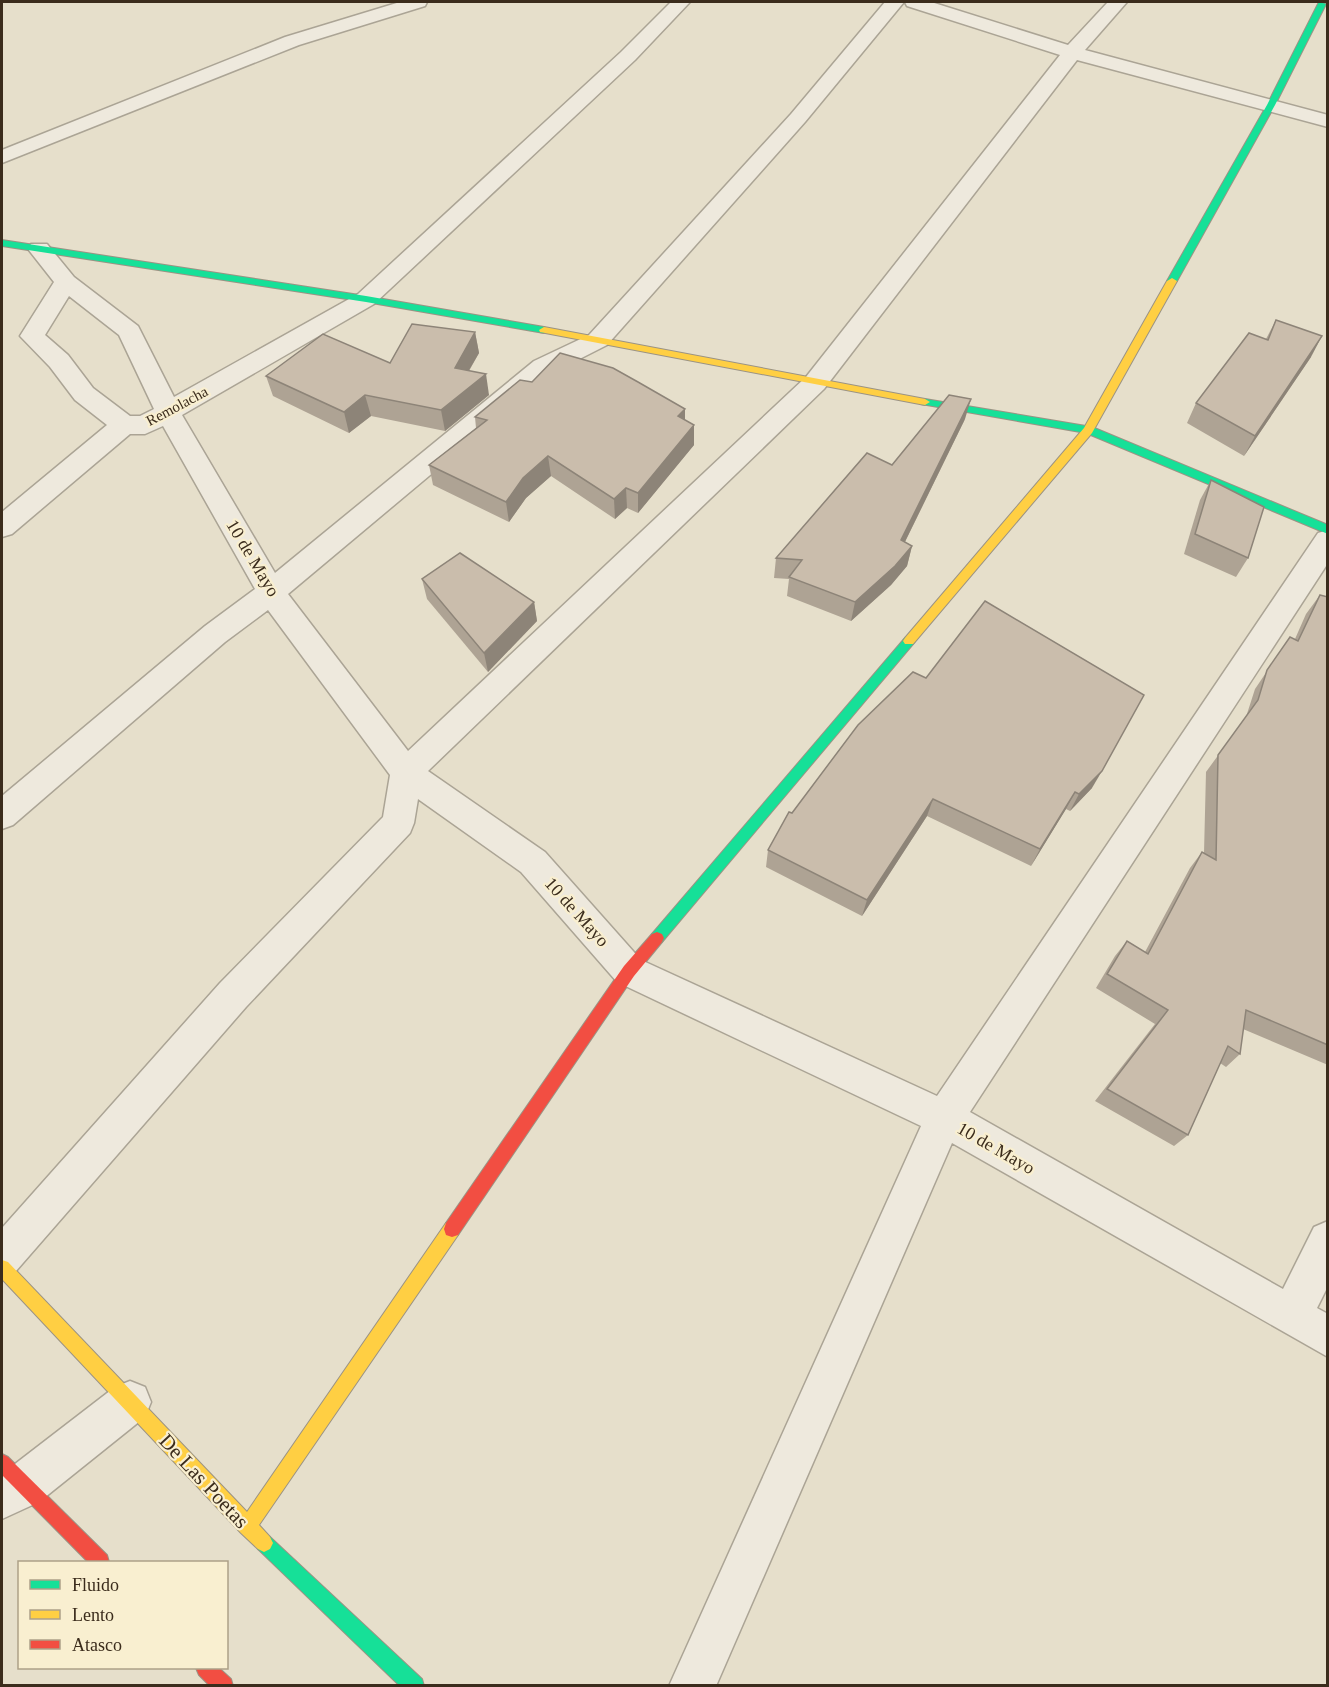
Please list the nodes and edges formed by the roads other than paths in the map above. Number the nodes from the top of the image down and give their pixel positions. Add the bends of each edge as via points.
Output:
1 (418, 2) edge
2 (681, 2) edge
3 (896, 2) edge
4 (914, 2) edge
5 (1118, 2) edge
6 (1322, 4) dead end
7 (1072, 53) junction
8 (1271, 105) junction
9 (1328, 121) edge
10 (2, 157) edge
11 (2, 243) edge
12 (39, 249) junction
13 (66, 282) junction
14 (366, 299) junction
15 (598, 340) junction
16 (815, 383) junction
17 (168, 412) junction
18 (124, 425) junction
19 (1088, 430) junction
20 (2, 527) edge
21 (1328, 530) edge
22 (1328, 540) edge
23 (271, 592) junction
24 (406, 773) junction
25 (2, 815) edge
26 (629, 970) junction
27 (944, 1118) junction
28 (1328, 1241) edge
29 (2, 1257) edge
30 (2, 1268) edge
31 (1292, 1315) junction
32 (1328, 1337) edge
33 (130, 1402) junction
34 (9, 1482) edge
35 (247, 1527) junction
36 (98, 1561) edge
37 (207, 1669) edge
38 (224, 1686) edge
39 (415, 1686) edge
40 (692, 1686) edge

1 - 10 street via 292,41
2 - 14 street, Remolacha
3 - 15 street via 798,118
4 - 7 street
5 - 7 street
6 - 8 street
7 - 8 street
7 - 16 street
8 - 9 street
8 - 19 street
11 - 12 street
12 - 13 street, 10 de Mayo
12 - 14 street
13 - 17 street, 10 de Mayo via 129,330
13 - 18 street via 33,336 59,361 84,394
14 - 15 street
14 - 17 street, Remolacha
15 - 16 street
15 - 23 street via 543,367
16 - 19 street
16 - 24 street
17 - 18 street, Remolacha via 145,425
17 - 23 street, 10 de Mayo
18 - 20 street, Remolacha
19 - 21 street
19 - 26 street
22 - 27 street
23 - 24 street, 10 de Mayo
23 - 25 street via 215,634
24 - 26 street, 10 de Mayo via 532,862
24 - 29 street via 399,823 233,995
26 - 27 street, 10 de Mayo
26 - 35 street
27 - 31 street, 10 de Mayo
27 - 40 street
28 - 31 street
30 - 33 street, De Las Poetas
31 - 32 street, 10 de Mayo
33 - 34 street
33 - 35 street, De Las Poetas
34 - 36 street
35 - 39 street, De Las Poetas
37 - 38 street

